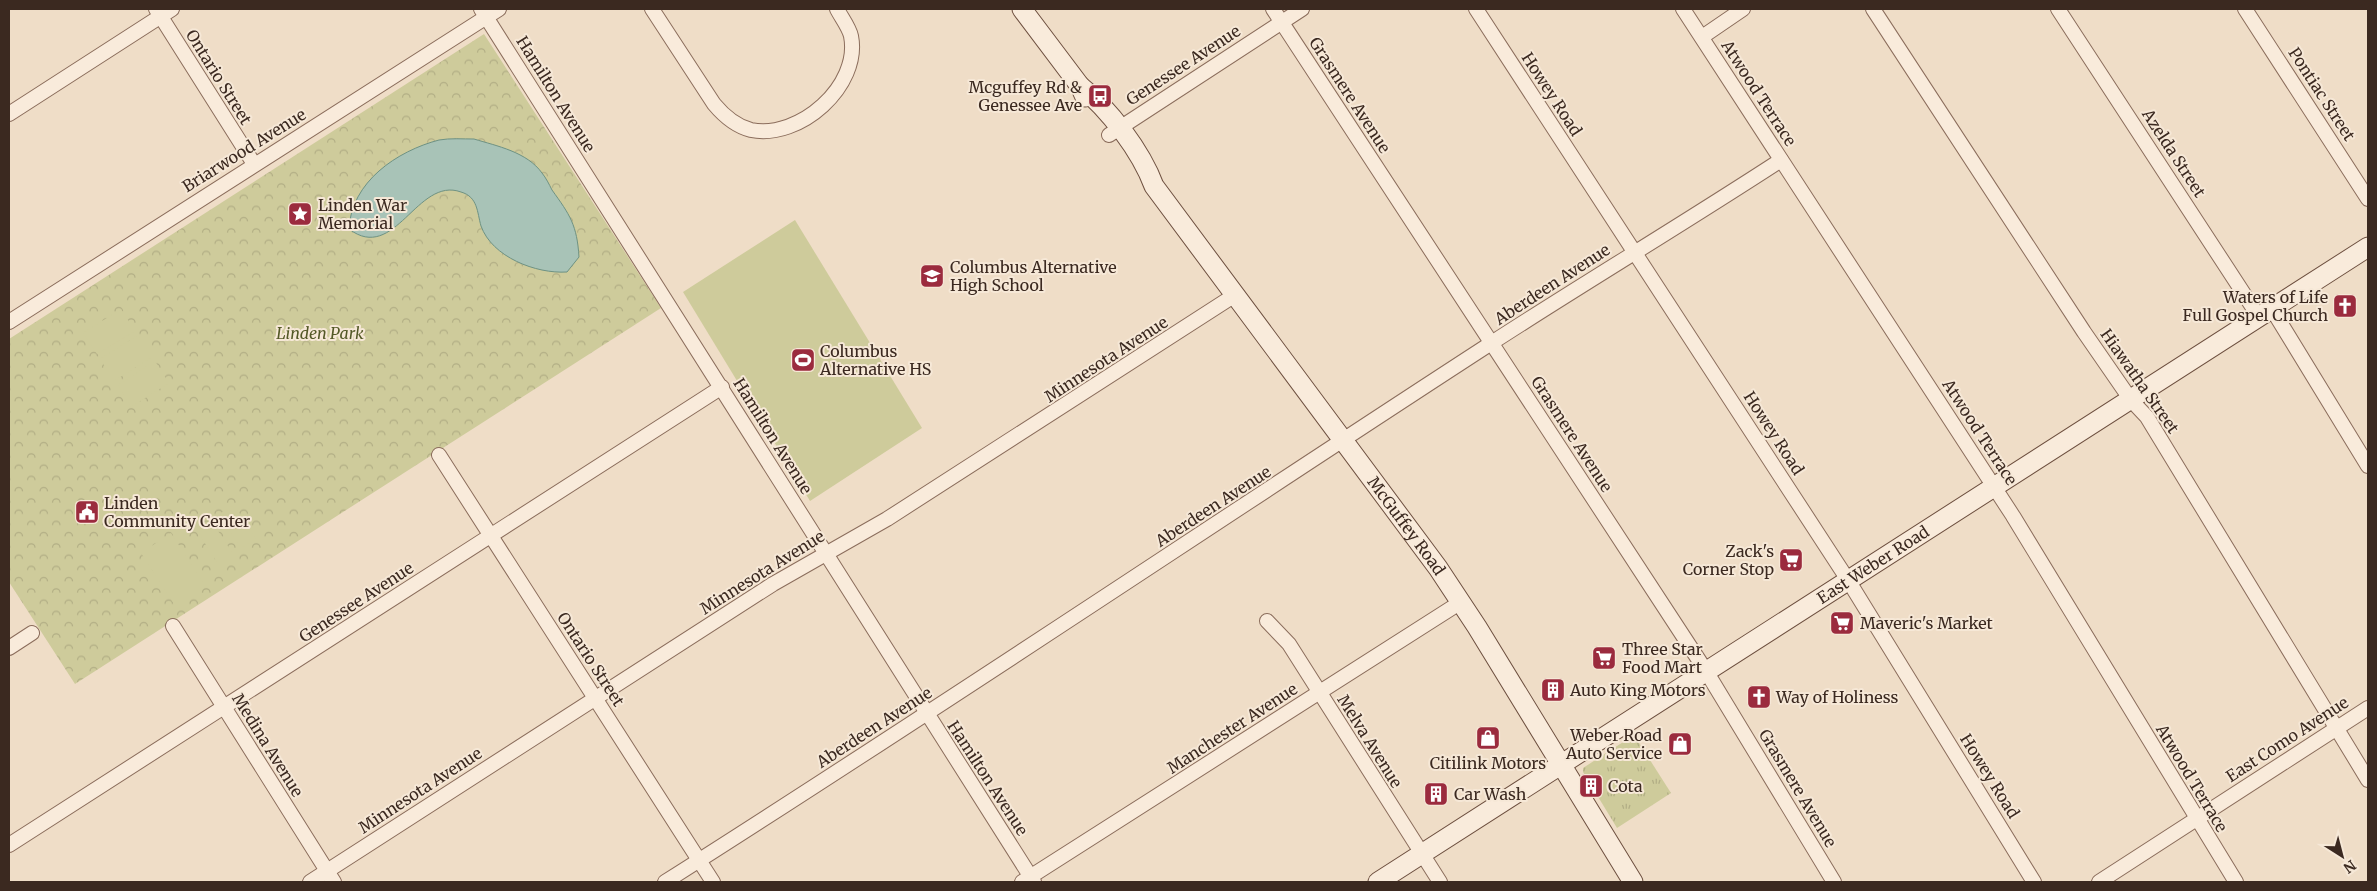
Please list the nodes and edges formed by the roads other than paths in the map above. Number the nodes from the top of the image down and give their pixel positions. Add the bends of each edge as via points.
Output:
1 (499, 9) edge
2 (652, 9) edge
3 (837, 9) edge
4 (1022, 9) edge
5 (1274, 9) edge
6 (1302, 9) edge
7 (1476, 9) edge
8 (1683, 9) edge
9 (1743, 9) edge
10 (1873, 9) edge
11 (2058, 9) edge
12 (2245, 9) edge
13 (162, 11) edge
14 (484, 13) edge
15 (1282, 22) junction
16 (1702, 37) junction
17 (9, 114) edge
18 (1114, 132) junction
19 (1781, 160) junction
20 (254, 164) junction
21 (2368, 199) edge
22 (2368, 247) edge
23 (1635, 252) junction
24 (1235, 296) junction
25 (2265, 313) junction
26 (9, 322) edge
27 (1492, 343) junction
28 (722, 388) junction
29 (2131, 400) junction
30 (1343, 442) junction
31 (439, 455) dead end
32 (2368, 466) edge
33 (1994, 487) junction
34 (492, 535) junction
35 (825, 552) junction
36 (1848, 580) junction
37 (1461, 602) junction
38 (1268, 621) dead end
39 (172, 626) dead end
40 (32, 633) dead end
41 (9, 648) edge
42 (1706, 672) junction
43 (1319, 693) junction
44 (596, 698) junction
45 (224, 707) junction
46 (2368, 708) edge
47 (926, 714) junction
48 (2336, 728) junction
49 (1562, 764) junction
50 (2368, 780) edge
51 (2197, 819) junction
52 (9, 845) edge
53 (1422, 854) junction
54 (699, 860) junction
55 (331, 877) edge
56 (1029, 880) edge
57 (310, 882) edge
58 (665, 882) edge
59 (713, 882) edge
60 (1378, 882) edge
61 (1440, 882) edge
62 (1633, 882) edge
63 (1834, 882) edge
64 (2034, 882) edge
65 (2099, 882) edge
66 (2236, 882) edge

1 - 14 street, Briarwood Avenue
2 - 3 street via 714,104 737,125 752,130 794,124 836,94 850,68 851,36
4 - 18 street, McGuffey Road via 1080,86 1098,101
5 - 15 street, Grasmere Avenue
6 - 15 street, Genessee Avenue
7 - 23 street, Howey Road
8 - 16 street, Atwood Terrace
9 - 16 street
10 - 29 street, Hiawatha Street
11 - 25 street, Azelda Street
12 - 21 street, Pontiac Street
13 - 17 street
13 - 20 street, Ontario Street
14 - 20 street, Briarwood Avenue
14 - 28 street, Hamilton Avenue
15 - 18 street, Genessee Avenue
15 - 27 street, Grasmere Avenue
16 - 19 street, Atwood Terrace
18 - 24 street, McGuffey Road via 1148,170 1154,186
19 - 23 street, Aberdeen Avenue
19 - 33 street, Atwood Terrace
20 - 26 street, Briarwood Avenue
22 - 25 street, East Weber Road
23 - 27 street, Aberdeen Avenue
23 - 36 street, Howey Road
24 - 30 street, McGuffey Road
24 - 35 street, Minnesota Avenue via 887,519
25 - 29 street, East Weber Road
25 - 32 street, Azelda Street
27 - 30 street, Aberdeen Avenue
27 - 42 street, Grasmere Avenue
28 - 34 street, Genessee Avenue
28 - 35 street, Hamilton Avenue
29 - 33 street, East Weber Road
29 - 48 street, Hiawatha Street via 2147,417
30 - 37 street, McGuffey Road
30 - 47 street, Aberdeen Avenue
31 - 34 street, Ontario Street
33 - 36 street, East Weber Road
33 - 51 street, Atwood Terrace
34 - 44 street, Ontario Street
34 - 45 street, Genessee Avenue
35 - 44 street, Minnesota Avenue
35 - 47 street, Hamilton Avenue
36 - 42 street, East Weber Road
36 - 64 street, Howey Road
37 - 43 street, Manchester Avenue
37 - 49 street, McGuffey Road
38 - 43 street, Melva Avenue via 1289,644
39 - 45 street, Medina Avenue
40 - 41 street
42 - 49 street, East Weber Road
42 - 63 street, Grasmere Avenue
43 - 53 street, Melva Avenue
43 - 56 street, Manchester Avenue
44 - 54 street, Ontario Street
44 - 55 street, Minnesota Avenue
45 - 52 street, Genessee Avenue
45 - 55 street, Medina Avenue
46 - 48 street, East Como Avenue
47 - 54 street, Aberdeen Avenue
47 - 56 street, Hamilton Avenue
48 - 50 street, Hiawatha Street
48 - 51 street, East Como Avenue
49 - 53 street, East Weber Road
49 - 62 street, McGuffey Road
51 - 65 street, East Como Avenue
51 - 66 street, Atwood Terrace
53 - 60 street, East Weber Road
53 - 61 street, Melva Avenue
54 - 58 street, Aberdeen Avenue
54 - 59 street, Ontario Street
55 - 57 street, Minnesota Avenue

